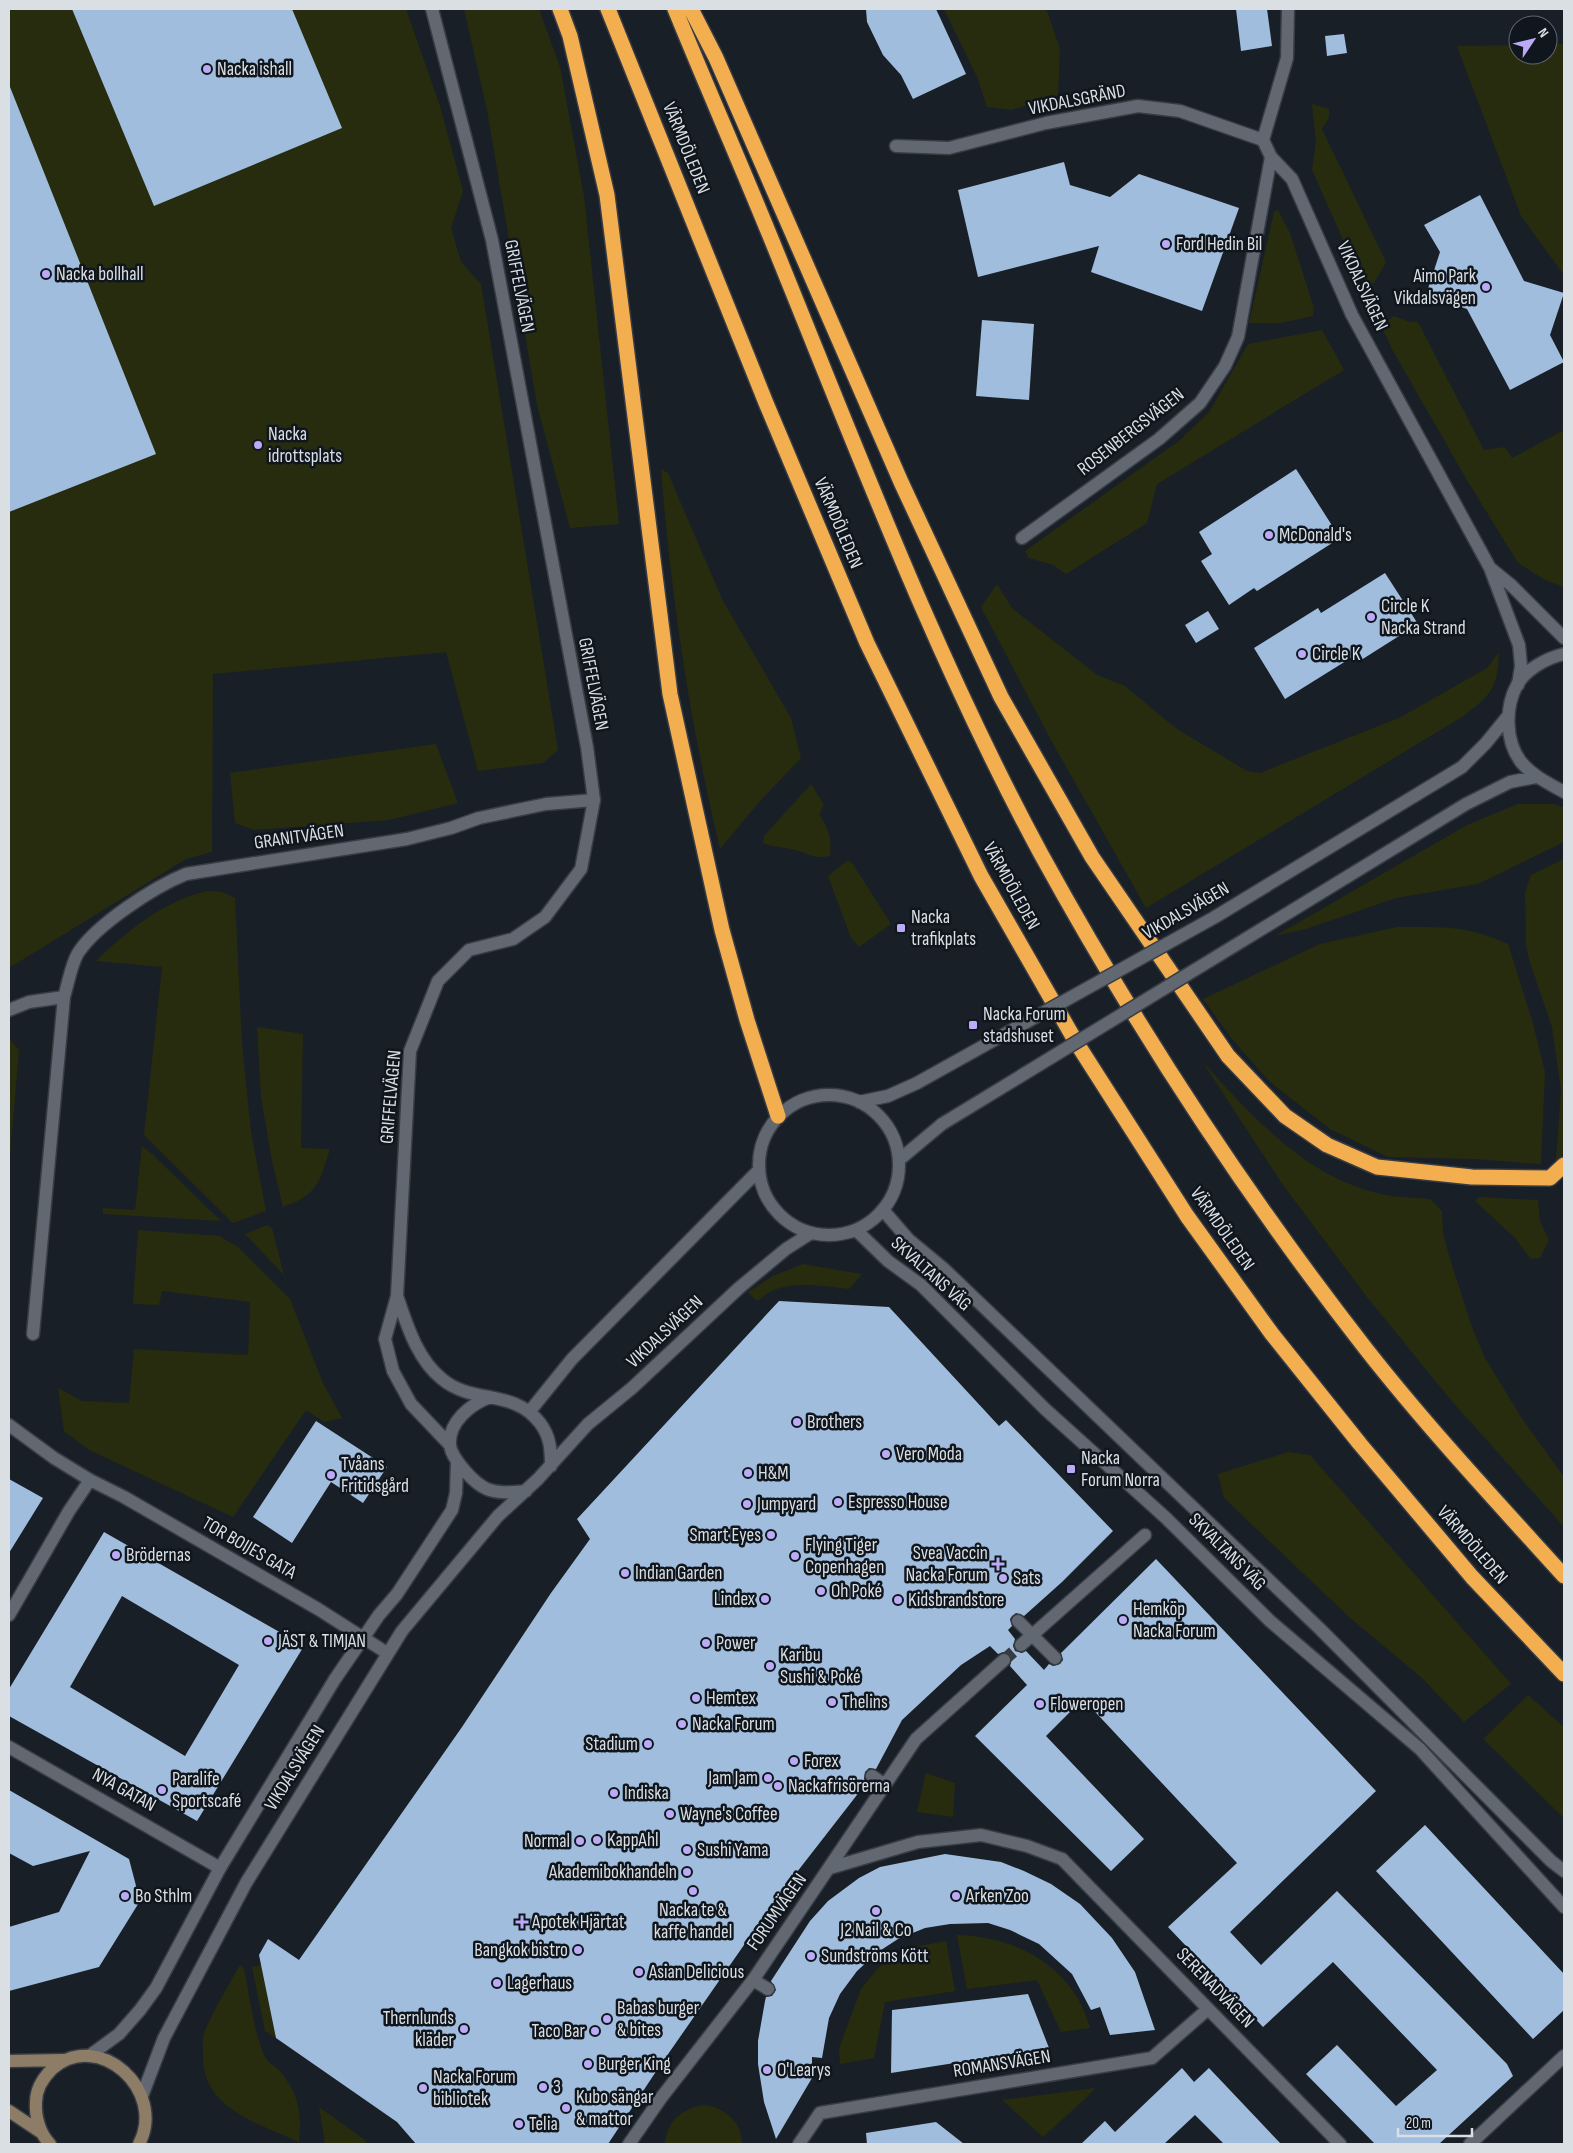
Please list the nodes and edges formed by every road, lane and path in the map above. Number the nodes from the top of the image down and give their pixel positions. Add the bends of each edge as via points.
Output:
1 (432, 9) edge
2 (560, 9) edge
3 (608, 9) edge
4 (675, 9) edge
5 (691, 9) edge
6 (1288, 9) edge
7 (1263, 140) junction
8 (896, 146) dead end
9 (1271, 157) junction
10 (1022, 538) dead end
11 (1490, 568) junction
12 (1564, 638) edge
13 (1564, 654) edge
14 (1518, 685) junction
15 (1508, 716) junction
16 (1536, 777) junction
17 (1561, 789) edge
18 (594, 800) junction
19 (64, 997) junction
20 (9, 1010) edge
21 (859, 1102) junction
22 (778, 1116) junction
23 (899, 1160) junction
24 (1564, 1165) edge
25 (759, 1170) junction
26 (1557, 1180) edge
27 (883, 1210) junction
28 (856, 1230) junction
29 (811, 1233) junction
30 (397, 1296) junction
31 (33, 1334) dead end
32 (490, 1397) junction
33 (530, 1411) junction
34 (9, 1424) edge
35 (450, 1445) junction
36 (457, 1461) junction
37 (550, 1466) junction
38 (90, 1480) junction
39 (526, 1490) junction
40 (1145, 1535) dead end
41 (1564, 1576) edge
42 (9, 1615) edge
43 (1018, 1621) dead end
44 (1031, 1636) junction
45 (363, 1637) junction
46 (1020, 1645) tunnel mouth
47 (387, 1653) junction
48 (1055, 1658) dead end
49 (1004, 1660) tunnel mouth
50 (1564, 1674) edge
51 (9, 1747) edge
52 (872, 1776) dead end
53 (885, 1785) junction
54 (1062, 1859) joint
55 (220, 1868) junction
56 (830, 1868) junction
57 (1564, 1871) edge
58 (1564, 1907) edge
59 (753, 1980) junction
60 (768, 1989) dead end
61 (1208, 2009) junction
62 (89, 2056) junction
63 (1564, 2056) edge
64 (63, 2060) junction
65 (9, 2062) edge
66 (142, 2096) junction
67 (9, 2111) edge
68 (42, 2133) junction
69 (144, 2142) edge
70 (50, 2144) edge
71 (629, 2144) edge
72 (799, 2144) edge
73 (1340, 2144) edge
74 (1470, 2144) edge

1 - 18 street, GRIFFELVÄGEN via 492,240
2 - 22 highway via 570,36 607,194 670,694 722,930
3 - 50 highway, VÄRMDÖLEDEN via 766,403 867,643 982,876 1066,1026 1187,1216 1272,1334 1472,1577
4 - 41 highway via 879,509 946,662 1041,853 1165,1066 1280,1233 1368,1352
5 - 26 highway via 716,58 901,482 1001,697 1092,857 1228,1056 1285,1116 1327,1145 1377,1167 1472,1177
6 - 7 street via 1288,58
7 - 8 street, VIKDALSGRÄND via 1180,111 1138,106 1046,123 949,148
7 - 9 street, VIKDALSVÄGEN
9 - 10 street, ROSENBERGSVÄGEN via 1238,337 1225,366 1200,403 1159,439
9 - 11 street, VIKDALSVÄGEN via 1292,179 1352,315
11 - 12 street, VIKDALSVÄGEN
11 - 14 street, VIKDALSVÄGEN via 1519,645 1521,666
13 - 14 street via 1551,657 1530,671
14 - 15 street
15 - 16 street via 1510,739 1520,760
15 - 21 street, VIKDALSVÄGEN, bridge via 1462,767 1215,917 917,1083 888,1096
16 - 17 street
16 - 23 street, bridge via 1510,782 1466,804 942,1124
18 - 19 street, GRANITVÄGEN via 546,804 479,818 398,841 186,874 158,888 98,929 78,954
18 - 30 street, GRIFFELVÄGEN via 581,869 545,918 513,939 469,950 438,981 434,990 410,1051
19 - 20 street via 29,1002
19 - 31 street, GRANITVÄGEN
21 - 22 street via 846,1097 817,1096 796,1103
21 - 23 street via 872,1109 887,1125
22 - 25 street via 763,1141
23 - 27 street via 896,1186
24 - 26 highway
25 - 29 street via 761,1184 775,1210 798,1228
25 - 33 street via 572,1359
27 - 28 street
27 - 57 street, SKVALTANS VÄG via 908,1239 943,1268 1320,1629
28 - 29 street via 841,1234
28 - 58 street, SKVALTANS VÄG via 888,1261 921,1285 1045,1410 1166,1518 1270,1621 1420,1750
29 - 37 street, VIKDALSVÄGEN via 739,1288 632,1388 588,1424
30 - 32 street, GRIFFELVÄGEN via 423,1358 442,1379 467,1393
30 - 35 street, GRIFFELVÄGEN via 385,1338 393,1371 411,1404
32 - 33 street via 507,1400
32 - 35 street via 475,1402 461,1415
33 - 37 street via 546,1431 551,1450
34 - 38 street, TOR BOIJES GATA
35 - 36 street, VIKDALSVÄGEN
36 - 39 street, VIKDALSVÄGEN via 475,1482 488,1489 507,1493
36 - 45 street, VIKDALSVÄGEN via 452,1510 397,1594
37 - 39 street, VIKDALSVÄGEN
38 - 42 street
38 - 45 street, TOR BOIJES GATA
39 - 47 street, VIKDALSVÄGEN via 466,1552
40 - 44 street
43 - 44 street
44 - 46 street
44 - 48 street
45 - 47 street, TOR BOIJES GATA
45 - 55 street, VIKDALSVÄGEN
47 - 66 street, VIKDALSVÄGEN via 246,1883 164,2038
49 - 53 street, FORUMVÄGEN via 916,1739
51 - 55 street, NYA GATAN
52 - 53 street
53 - 56 street, FORUMVÄGEN
54 - 56 street, FORUMVÄGEN via 980,1834 918,1842
54 - 61 street, SERENADVÄGEN
55 - 62 street, VIKDALSVÄGEN via 156,1988 119,2034
56 - 59 street, FORUMVÄGEN
59 - 60 street
59 - 71 street, FORUMVÄGEN
61 - 72 street, ROMANSVÄGEN via 1152,2058 820,2113
61 - 73 street, SERENADVÄGEN
62 - 64 main road
62 - 66 main road via 119,2068 130,2077
63 - 74 street
64 - 65 main road
64 - 68 main road via 48,2073 38,2090 36,2110
66 - 69 main road via 146,2116
67 - 68 main road
68 - 70 main road

